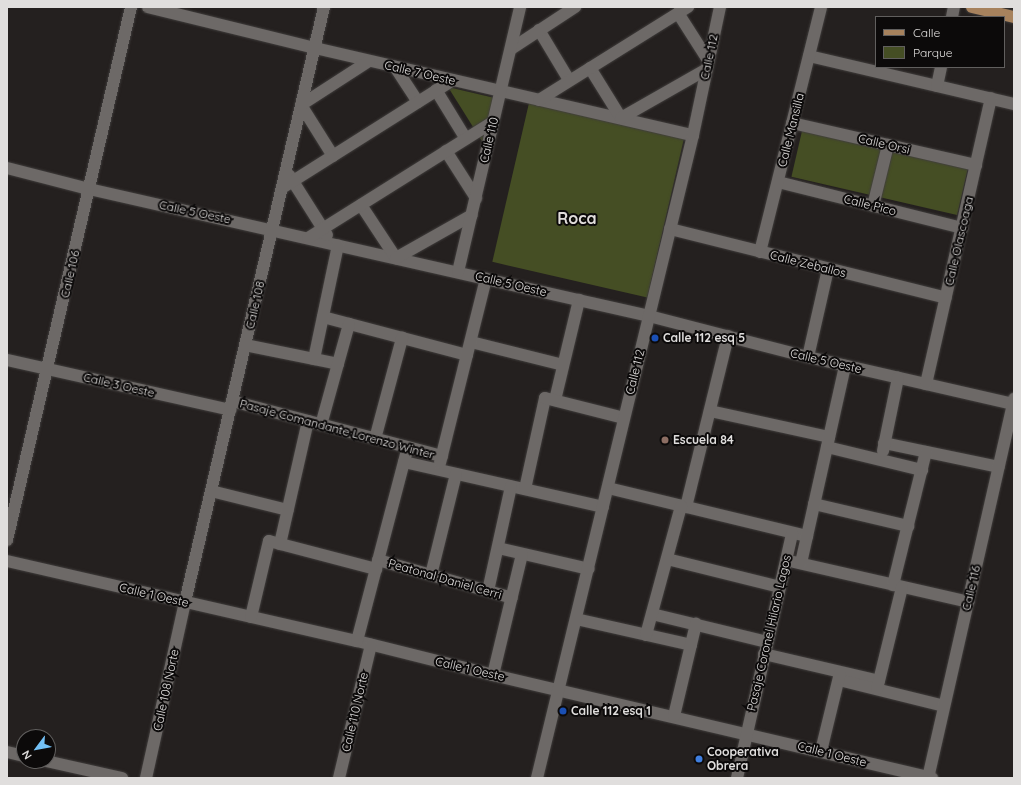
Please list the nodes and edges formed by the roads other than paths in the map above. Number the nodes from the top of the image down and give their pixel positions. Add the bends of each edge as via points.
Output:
1 (131, 7) edge
2 (148, 7) edge
3 (324, 7) edge
4 (520, 7) edge
5 (575, 7) edge
6 (720, 7) edge
7 (821, 7) edge
8 (972, 7) edge
9 (683, 10) edge
10 (558, 12) edge
11 (1014, 17) edge
12 (539, 30) junction
13 (315, 48) junction
14 (511, 49) junction
15 (809, 56) junction
16 (369, 61) junction
17 (708, 64) junction
18 (396, 67) junction
19 (590, 68) junction
20 (941, 68) edge
21 (453, 80) junction
22 (569, 80) junction
23 (937, 86) junction
24 (436, 90) junction
25 (501, 91) junction
26 (991, 98) junction
27 (539, 100) junction
28 (418, 102) junction
29 (1014, 104) edge
30 (302, 105) junction
31 (620, 118) junction
32 (493, 122) junction
33 (792, 123) junction
34 (693, 135) junction
35 (466, 139) junction
36 (888, 145) junction
37 (446, 151) junction
38 (333, 156) junction
39 (976, 165) junction
40 (7, 168) edge
41 (289, 176) junction
42 (778, 182) junction
43 (89, 189) junction
44 (476, 198) junction
45 (361, 205) junction
46 (873, 206) junction
47 (472, 215) junction
48 (962, 228) junction
49 (272, 229) junction
50 (323, 229) junction
51 (670, 229) junction
52 (308, 238) junction
53 (335, 244) junction
54 (760, 252) junction
55 (396, 258) junction
56 (828, 269) junction
57 (458, 272) junction
58 (486, 279) junction
59 (946, 298) junction
60 (579, 300) junction
61 (649, 316) junction
62 (323, 317) junction
63 (349, 324) junction
64 (728, 336) junction
65 (402, 338) junction
66 (471, 342) junction
67 (245, 344) junction
68 (467, 355) junction
69 (808, 357) junction
70 (314, 359) junction
71 (7, 360) edge
72 (338, 364) junction
73 (563, 365) junction
74 (845, 366) junction
75 (48, 369) junction
76 (898, 378) junction
77 (926, 384) junction
78 (550, 399) junction
79 (1014, 403) edge
80 (231, 406) junction
81 (710, 411) junction
82 (624, 418) junction
83 (308, 421) junction
84 (321, 424) junction
85 (375, 439) junction
86 (828, 442) junction
87 (1009, 442) edge
88 (884, 443) junction
89 (408, 448) junction
90 (926, 452) junction
91 (442, 456) junction
92 (881, 460) junction
93 (404, 462) junction
94 (999, 467) junction
95 (438, 470) junction
96 (922, 470) junction
97 (456, 474) junction
98 (511, 486) junction
99 (608, 488) junction
100 (525, 489) junction
101 (211, 492) junction
102 (814, 504) junction
103 (684, 506) junction
104 (603, 507) junction
105 (288, 510) junction
106 (908, 526) junction
107 (792, 533) junction
108 (807, 536) junction
109 (7, 540) edge
110 (275, 543) junction
111 (498, 548) junction
112 (522, 554) junction
113 (667, 559) junction
114 (786, 560) junction
115 (7, 561) edge
116 (801, 563) junction
117 (377, 564) junction
118 (589, 570) junction
119 (431, 575) junction
120 (898, 586) junction
121 (780, 587) junction
122 (488, 591) junction
123 (512, 598) junction
124 (185, 602) junction
125 (968, 602) junction
126 (652, 614) junction
127 (251, 617) junction
128 (576, 619) junction
129 (696, 624) junction
130 (646, 635) junction
131 (357, 641) junction
132 (767, 642) junction
133 (371, 645) junction
134 (691, 645) junction
135 (764, 654) junction
136 (493, 675) junction
137 (840, 676) junction
138 (878, 685) junction
139 (559, 690) junction
140 (944, 706) junction
141 (674, 716) junction
142 (746, 733) junction
143 (821, 751) junction
144 (56, 763) edge
145 (122, 778) edge
146 (146, 778) edge
147 (339, 778) edge
148 (537, 778) edge
149 (737, 778) edge
150 (929, 778) edge

1 - 43 street, Calle 106
2 - 13 street, Calle 7 Oeste
3 - 13 street, Calle 108
4 - 14 street, Calle 110
5 - 10 street
6 - 17 street, Calle 112
7 - 15 street, Calle Mansilla
8 - 11 main road
9 - 17 street
9 - 19 street
10 - 12 street
12 - 14 street
12 - 22 street
13 - 16 street, Calle 7 Oeste
13 - 30 street, Calle 108
14 - 25 street, Calle 110
15 - 23 street
15 - 33 street, Calle Mansilla
16 - 18 street, Calle 7 Oeste
16 - 30 street
17 - 31 street
17 - 34 street, Calle 112
18 - 21 street, Calle 7 Oeste
18 - 28 street
19 - 22 street
19 - 31 street
20 - 23 street
21 - 24 street
21 - 25 street, Calle 7 Oeste
22 - 27 street
23 - 26 street
24 - 28 street
24 - 35 street
25 - 27 street, Calle 7 Oeste
25 - 32 street, Calle 110
26 - 29 street
26 - 39 street, Calle Olascoaga
27 - 31 street, Calle 7 Oeste
28 - 38 street
30 - 38 street
30 - 41 street, Calle 108
31 - 34 street, Calle 7 Oeste
32 - 35 street
32 - 44 street, Calle 110
33 - 36 street, Calle Orsi
33 - 42 street, Calle Mansilla
34 - 51 street, Calle 112
35 - 37 street
36 - 39 street, Calle Orsi
36 - 46 street
37 - 44 street
37 - 45 street
38 - 41 street
39 - 48 street, Calle Olascoaga
40 - 43 street, Calle 5 Oeste
41 - 49 street, Calle 108 via 282,188
41 - 50 street
42 - 46 street, Calle Pico
42 - 54 street, Calle Mansilla
43 - 49 street, Calle 5 Oeste
43 - 75 street, Calle 106
44 - 47 street, Calle 110
45 - 50 street
45 - 55 street
46 - 48 street, Calle Pico
47 - 55 street
47 - 57 street, Calle 110
48 - 59 street, Calle Olascoaga
49 - 52 street, Calle 5 Oeste
49 - 67 street, Calle 108
50 - 52 street
50 - 53 street
51 - 54 street, Calle Zeballos
51 - 61 street, Calle 112
52 - 53 street, Calle 5 Oeste
53 - 55 street, Calle 5 Oeste
53 - 62 street
54 - 56 street, Calle Zeballos
55 - 57 street, Calle 5 Oeste
56 - 59 street, Calle Zeballos
56 - 69 street
57 - 58 street, Calle 5 Oeste
58 - 60 street, Calle 5 Oeste
58 - 66 street
59 - 77 street, Calle Olascoaga
60 - 61 street, Calle 5 Oeste
60 - 73 street
61 - 64 street, Calle 5 Oeste
61 - 82 street, Calle 112
62 - 63 street
62 - 70 street
63 - 65 street
63 - 72 street
64 - 69 street, Calle 5 Oeste
64 - 81 street
65 - 68 street
65 - 85 street
66 - 68 street
66 - 73 street
67 - 70 street
67 - 80 street, Calle 108
68 - 91 street
69 - 74 street, Calle 5 Oeste
70 - 72 street
71 - 75 street, Calle 3 Oeste
72 - 84 street
73 - 78 street
74 - 76 street, Calle 5 Oeste
74 - 86 street, Pasaje Coronel Hilario Lagos
75 - 80 street, Calle 3 Oeste
75 - 109 street, Calle 106
76 - 77 street, Calle 5 Oeste
76 - 88 street
77 - 79 street, Calle 5 Oeste
78 - 82 street
78 - 100 street
79 - 87 street, Calle 116
80 - 83 street, Pasaje Comandante Lorenzo Winter
80 - 101 street, Calle 108
81 - 86 street
81 - 103 street
82 - 99 street, Calle 112
83 - 84 street, Pasaje Comandante Lorenzo Winter
83 - 105 street
84 - 85 street, Pasaje Comandante Lorenzo Winter
85 - 89 street, Pasaje Comandante Lorenzo Winter
86 - 92 street
86 - 102 street, Pasaje Coronel Hilario Lagos
87 - 94 street, Calle 116
88 - 90 street
88 - 92 street
89 - 91 street, Pasaje Comandante Lorenzo Winter
89 - 93 street
90 - 94 street
90 - 96 street
91 - 95 street
92 - 96 street
93 - 95 street, Pasaje Comandante Lorenzo Winter
93 - 117 street
94 - 125 street, Calle 116
95 - 97 street, Pasaje Comandante Lorenzo Winter
96 - 106 street
97 - 98 street, Pasaje Comandante Lorenzo Winter
97 - 119 street
98 - 100 street, Pasaje Comandante Lorenzo Winter
98 - 111 street
99 - 103 street
99 - 104 street, Calle 112
100 - 104 street, Pasaje Comandante Lorenzo Winter
101 - 105 street
101 - 124 street, Calle 108
102 - 106 street
102 - 108 street, Pasaje Coronel Hilario Lagos
103 - 107 street
103 - 113 street
104 - 118 street, Calle 112
105 - 110 street
106 - 120 street
107 - 108 street
107 - 114 street, Pasaje Coronel Hilario Lagos
108 - 116 street, Pasaje Coronel Hilario Lagos
110 - 117 street, Peatonal Daniel Cerri
110 - 127 street
111 - 112 street
111 - 122 street
112 - 118 street
112 - 123 street
113 - 121 street
113 - 126 street
114 - 116 street
114 - 121 street, Pasaje Coronel Hilario Lagos
115 - 124 street, Calle 1 Oeste
116 - 120 street
117 - 119 street, Peatonal Daniel Cerri
117 - 131 street
118 - 128 street, Calle 112
119 - 122 street, Peatonal Daniel Cerri
120 - 125 street
120 - 138 street
121 - 132 street, Pasaje Coronel Hilario Lagos
122 - 123 street, Peatonal Daniel Cerri
123 - 136 street
124 - 127 street, Calle 1 Oeste
124 - 146 street, Calle 108 Norte
125 - 140 street, Calle 116
126 - 129 street
126 - 130 street
127 - 131 street, Calle 1 Oeste
128 - 130 street
128 - 139 street, Calle 112
129 - 132 street
129 - 134 street
130 - 134 street
131 - 133 street, Calle 1 Oeste
132 - 135 street, Pasaje Coronel Hilario Lagos
133 - 136 street, Calle 1 Oeste
133 - 147 street, Calle 110 Norte
134 - 141 street
135 - 137 street
135 - 142 street, Pasaje Coronel Hilario Lagos
136 - 139 street, Calle 1 Oeste
137 - 138 street
137 - 143 street
138 - 140 street
139 - 141 street, Calle 1 Oeste
139 - 148 street, Calle 112
140 - 150 street, Calle 116
141 - 142 street, Calle 1 Oeste
142 - 143 street, Calle 1 Oeste
142 - 149 street, Pasaje Coronel Hilario Lagos
143 - 150 street, Calle 1 Oeste
144 - 145 street

